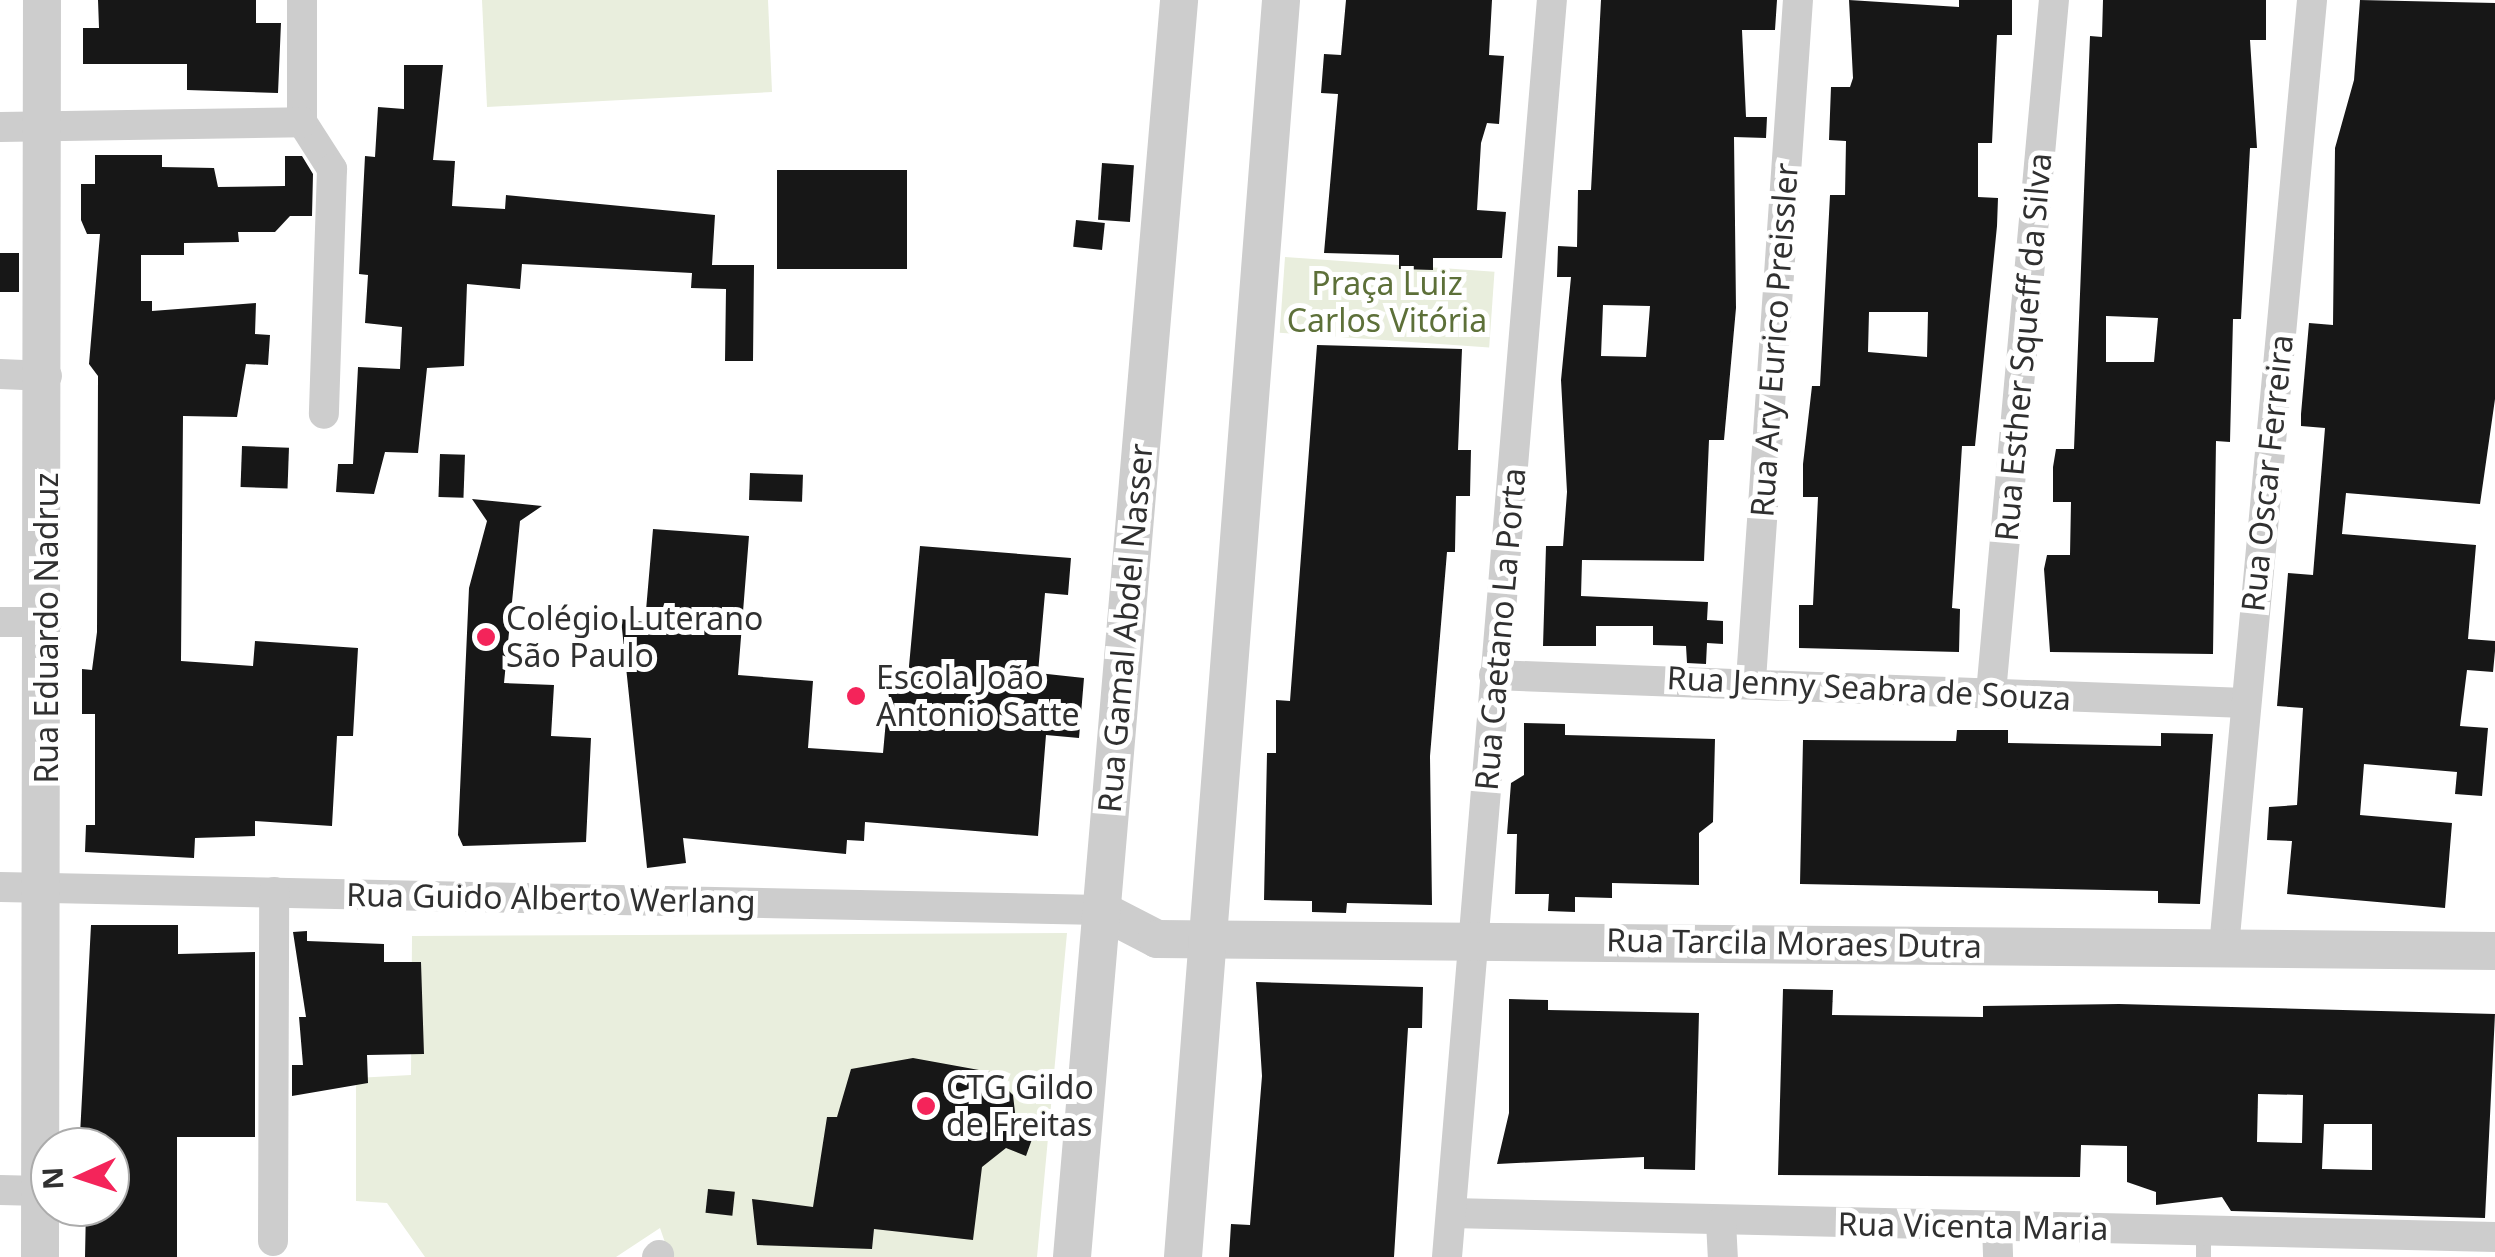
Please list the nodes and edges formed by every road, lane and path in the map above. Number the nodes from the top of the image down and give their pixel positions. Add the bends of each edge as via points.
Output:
1 (42, 0) edge
2 (302, 0) edge
3 (1179, 0) edge
4 (1281, 0) edge
5 (1552, 0) edge
6 (1798, 0) edge
7 (2054, 0) edge
8 (2312, 0) edge
9 (302, 122) junction
10 (44, 126) junction
11 (0, 127) edge
12 (0, 374) edge
13 (47, 376) junction
14 (324, 414) dead end
15 (0, 622) edge
16 (47, 622) junction
17 (1494, 675) junction
18 (1751, 680) junction
19 (1991, 694) junction
20 (2244, 703) junction
21 (0, 887) edge
22 (44, 888) junction
23 (274, 892) junction
24 (1102, 910) junction
25 (1210, 939) junction
26 (1477, 939) junction
27 (2224, 947) junction
28 (2495, 951) edge
29 (42, 1127) edge
30 (0, 1190) edge
31 (30, 1191) edge
32 (1451, 1213) junction
33 (1720, 1222) junction
34 (1997, 1226) junction
35 (40, 1227) edge
36 (2495, 1237) edge
37 (273, 1241) dead end
38 (2203, 1244) edge
39 (40, 1257) edge
40 (1072, 1257) edge
41 (1183, 1257) edge
42 (1447, 1257) edge
43 (1723, 1257) edge
44 (1998, 1257) edge

1 - 10 street, Rua Eduardo Nadruz
2 - 9 street
3 - 24 street, Rua Gamal Abdel Nasser
4 - 25 street
5 - 17 street, Rua Caetano La Porta
6 - 18 street, Rua Ary Eurico Preissler
7 - 19 street, Rua Esther Squeff da Silva
8 - 20 street, Rua Oscar Ferreira
9 - 10 street
9 - 14 street via 332,169
10 - 11 street
10 - 13 street, Rua Eduardo Nadruz
12 - 13 street
13 - 16 street, Rua Eduardo Nadruz
15 - 16 street
16 - 22 street, Rua Eduardo Nadruz
17 - 18 street, Rua Jenny Seabra de Souza
17 - 26 street, Rua Caetano La Porta
18 - 19 street, Rua Jenny Seabra de Souza
19 - 20 street, Rua Jenny Seabra de Souza
20 - 27 street, Rua Oscar Ferreira
21 - 22 street, Rua Guido Alberto Werlang
22 - 23 street, Rua Guido Alberto Werlang
22 - 29 street, Rua Eduardo Nadruz
23 - 24 street, Rua Guido Alberto Werlang
23 - 37 street
24 - 25 street, Rua Tarcila Moraes Dutra via 1145,936
24 - 40 street, Rua Gamal Abdel Nasser
25 - 26 street, Rua Tarcila Moraes Dutra
25 - 41 street
26 - 27 street, Rua Tarcila Moraes Dutra
26 - 32 street, Rua Caetano La Porta
27 - 28 street, Rua Tarcila Moraes Dutra
30 - 31 street
32 - 33 street, Rua Vicenta Maria
32 - 42 street, Rua Caetano La Porta
33 - 34 street, Rua Vicenta Maria
33 - 43 street
34 - 38 street, Rua Vicenta Maria
34 - 44 street
35 - 39 street, Rua Eduardo Nadruz
36 - 38 street, Rua Vicenta Maria

